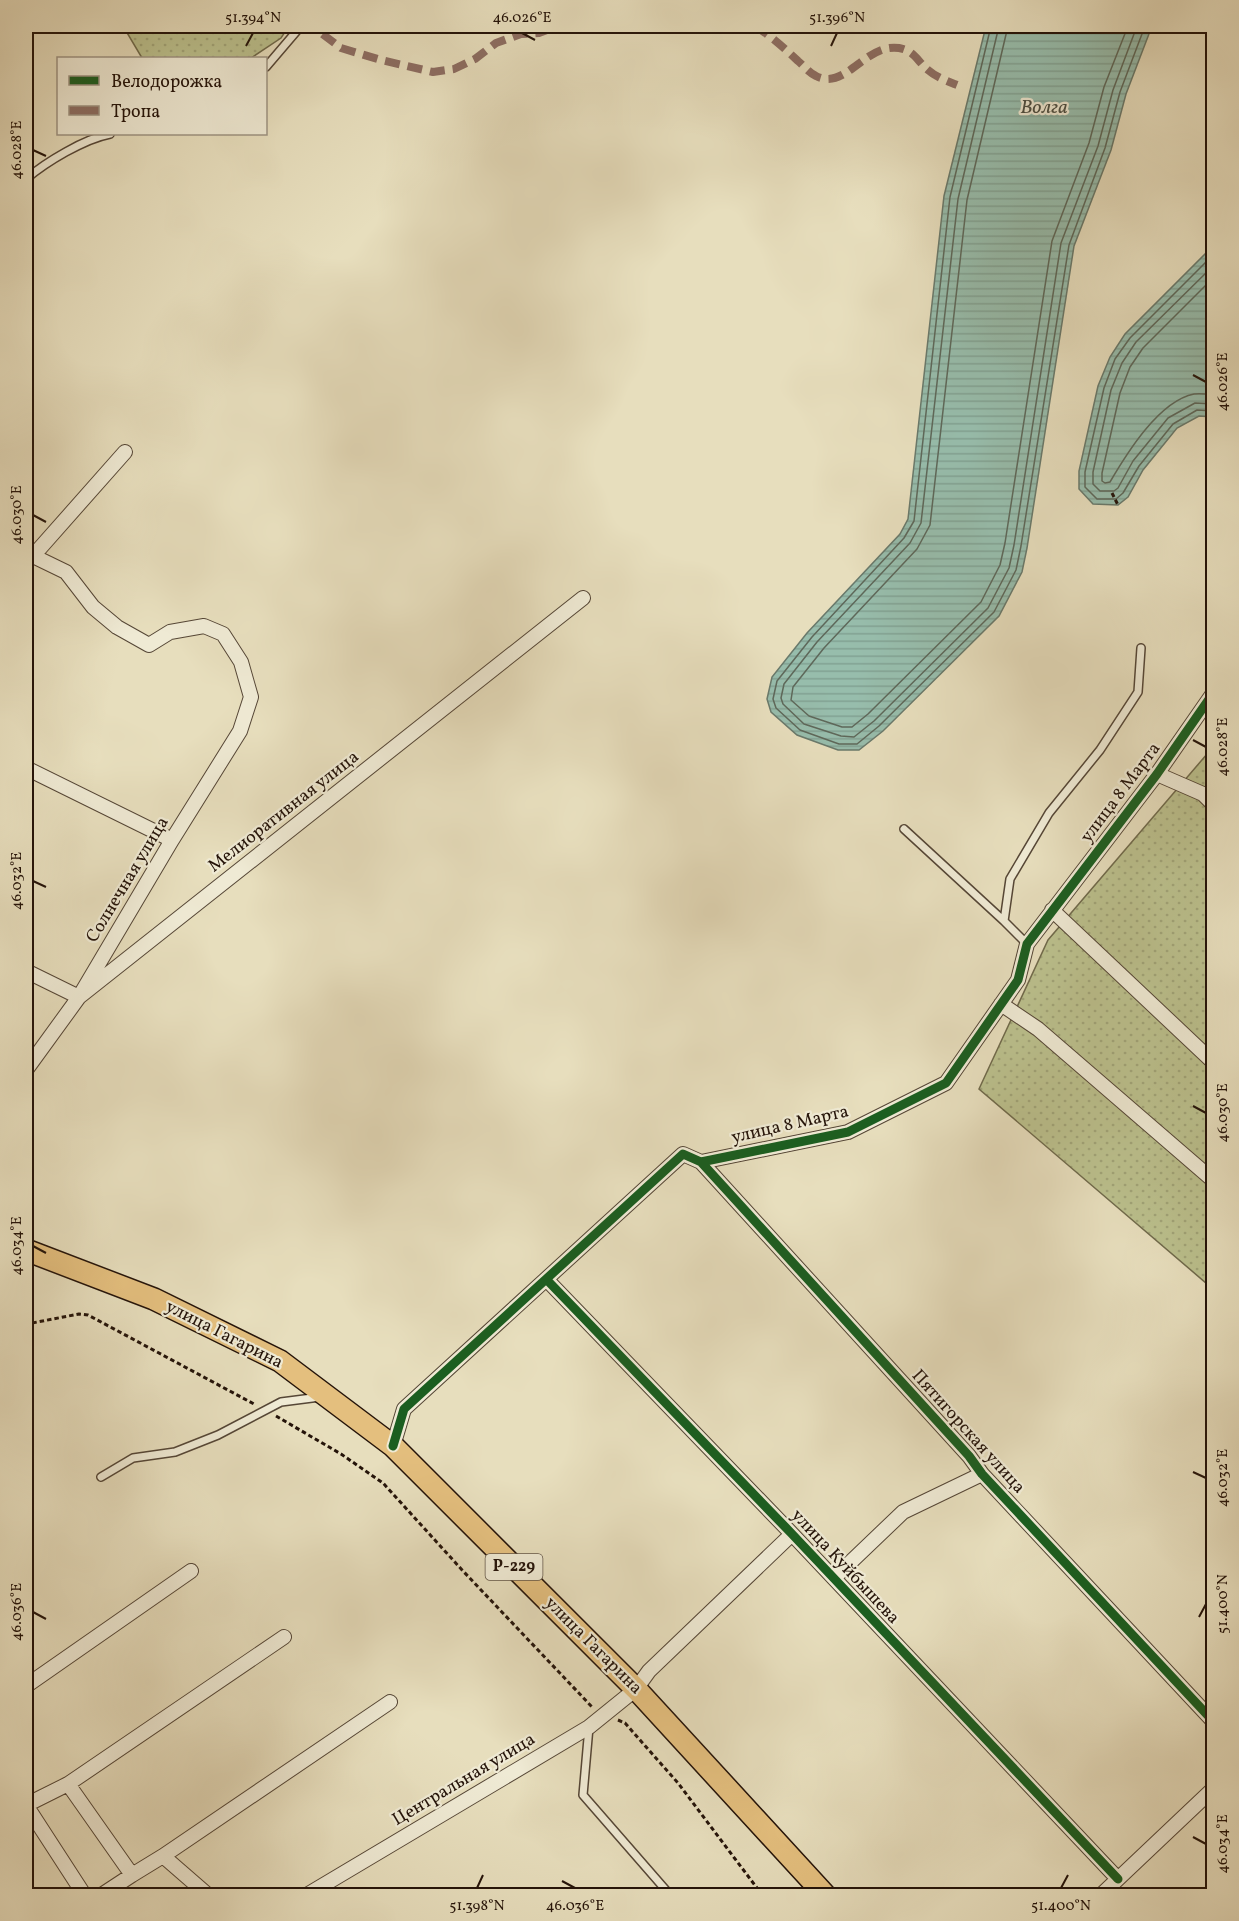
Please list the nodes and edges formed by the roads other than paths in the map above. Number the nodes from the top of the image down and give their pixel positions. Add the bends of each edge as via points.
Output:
1 (301, 26) edge
2 (267, 65) edge
3 (105, 135) edge
4 (26, 179) edge
5 (125, 452) dead end
6 (29, 555) edge
7 (583, 598) dead end
8 (1141, 648) dead end
9 (1214, 692) edge
10 (26, 768) edge
11 (1157, 774) junction
12 (1214, 806) edge
13 (904, 829) dead end
14 (172, 840) junction
15 (1052, 910) junction
16 (1004, 921) junction
17 (1027, 944) junction
18 (26, 971) edge
19 (79, 997) junction
20 (1001, 1004) junction
21 (1214, 1063) edge
22 (26, 1070) edge
23 (701, 1162) junction
24 (1214, 1181) edge
25 (26, 1250) edge
26 (547, 1280) junction
27 (326, 1396) junction
28 (393, 1446) junction
29 (982, 1474) junction
30 (101, 1477) dead end
31 (792, 1534) junction
32 (192, 1571) dead end
33 (834, 1578) junction
34 (284, 1637) dead end
35 (26, 1686) edge
36 (636, 1689) junction
37 (1214, 1701) edge
38 (390, 1702) dead end
39 (1201, 1709) junction
40 (1214, 1722) edge
41 (589, 1727) junction
42 (68, 1784) junction
43 (1214, 1788) edge
44 (26, 1805) edge
45 (163, 1856) junction
46 (132, 1875) junction
47 (1118, 1879) junction
48 (85, 1896) edge
49 (100, 1896) edge
50 (209, 1896) edge
51 (306, 1896) edge
52 (671, 1896) edge
53 (826, 1896) edge
54 (1100, 1896) edge

1 - 2 lane
3 - 4 lane via 94,137
5 - 6 street
6 - 14 street, Солнечная улица via 66,572 93,607 117,627 149,645 170,632 204,626 223,634 241,662 251,697 240,730
7 - 19 street, Мелиоративная улица
8 - 16 lane via 1138,692 1101,750 1049,813 1010,879
9 - 11 street, улица 8 Марта
10 - 14 street
11 - 12 street via 1203,794
11 - 15 street, улица 8 Марта
13 - 16 lane
14 - 19 street, Солнечная улица
15 - 17 street, улица 8 Марта
15 - 21 street
16 - 17 lane
17 - 20 street, улица 8 Марта via 1018,980
18 - 19 street
19 - 22 street, Мелиоративная улица
20 - 23 street, улица 8 Марта via 946,1083 848,1132
20 - 24 street via 1038,1029
23 - 26 street, улица 8 Марта via 683,1154
23 - 29 street, Пятигорская улица
25 - 27 main road, улица Гагарина / Р-229 via 154,1299 280,1361
26 - 28 street, улица 8 Марта via 404,1409
26 - 31 street, улица Куйбышева
27 - 28 main road, улица Гагарина / Р-229
27 - 30 lane via 281,1402 218,1435 175,1452 133,1458
28 - 36 main road, улица Гагарина / Р-229
29 - 33 street via 903,1512
29 - 39 street, Пятигорская улица
31 - 33 street, улица Куйбышева
31 - 36 street, Центральная улица via 649,1671
32 - 35 street
33 - 47 street, улица Куйбышева
34 - 42 street
36 - 41 street, Центральная улица
36 - 53 main road, улица Гагарина / Р-229
37 - 39 street
38 - 45 street
39 - 40 street, Пятигорская улица
41 - 51 street, Центральная улица
41 - 52 lane via 583,1795
42 - 44 street
42 - 46 street
43 - 47 street
44 - 48 street
45 - 46 street
45 - 50 street
46 - 49 street
47 - 54 street

